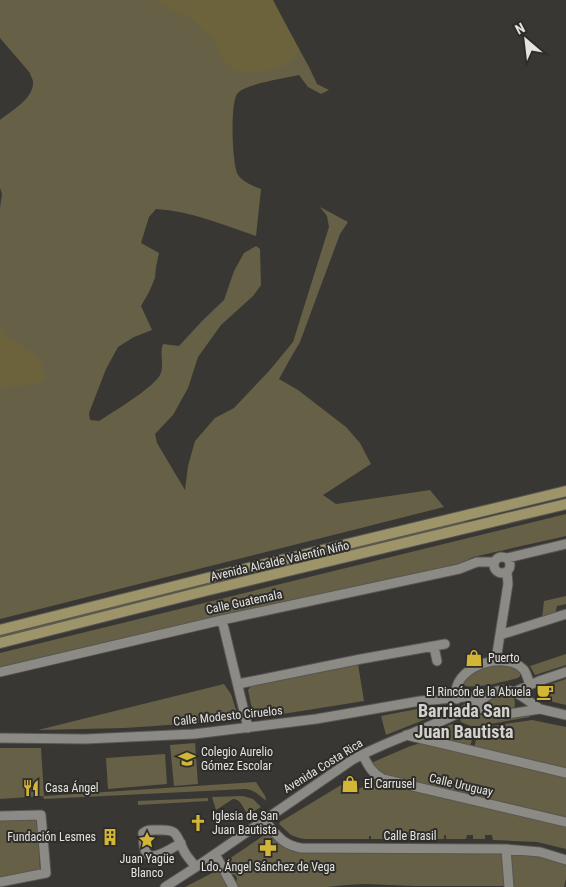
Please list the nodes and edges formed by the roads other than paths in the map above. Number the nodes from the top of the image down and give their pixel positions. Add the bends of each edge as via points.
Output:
1 (566, 492) edge
2 (566, 504) edge
3 (566, 544) edge
4 (507, 558) junction
5 (494, 562) junction
6 (507, 572) junction
7 (566, 614) edge
8 (222, 620) junction
9 (0, 630) edge
10 (500, 635) junction
11 (0, 643) edge
12 (445, 644) dead end
13 (434, 647) junction
14 (496, 660) junction
15 (437, 661) dead end
16 (0, 672) edge
17 (566, 672) edge
18 (238, 684) junction
19 (530, 685) junction
20 (514, 692) junction
21 (488, 695) junction
22 (457, 698) junction
23 (474, 705) junction
24 (540, 709) junction
25 (486, 710) junction
26 (515, 712) junction
27 (458, 714) junction
28 (566, 715) edge
29 (248, 728) junction
30 (405, 735) junction
31 (0, 738) edge
32 (362, 755) junction
33 (566, 773) edge
34 (0, 816) edge
35 (264, 820) junction
36 (566, 822) edge
37 (181, 843) dead end
38 (506, 849) junction
39 (215, 854) junction
40 (566, 860) edge
41 (196, 867) junction
42 (0, 882) edge
43 (165, 887) edge
44 (233, 887) edge
45 (509, 887) edge

1 - 9 street, Avenida Alcalde Valentín Niño
2 - 11 street, Avenida Alcalde Valentín Niño
3 - 4 street
4 - 5 street via 499,557
4 - 6 street via 510,565
5 - 6 street via 497,572
5 - 8 street, Calle Guatemala via 477,562 459,569
6 - 10 street
7 - 10 street
8 - 16 street, Calle Guatemala
8 - 18 street
10 - 14 street
12 - 13 street
13 - 15 street
13 - 18 street
14 - 19 street via 520,667
14 - 22 street via 478,665 466,674 458,684
17 - 19 street
18 - 29 street
19 - 20 street
20 - 21 street via 503,690
20 - 24 street
20 - 26 street via 519,701
21 - 22 street, Calle Modesto Ciruelos
21 - 23 street, Avenida Costa Rica
21 - 25 street via 484,701
22 - 23 street, Calle Modesto Ciruelos
22 - 27 street via 462,704
22 - 29 street, Calle Modesto Ciruelos
23 - 25 street, Calle Modesto Ciruelos
23 - 27 street, Avenida Costa Rica
24 - 26 street
24 - 28 street
25 - 26 street via 502,715
25 - 27 street, Avenida Costa Rica
27 - 30 street, Avenida Costa Rica
29 - 31 street, Calle Modesto Ciruelos via 85,739
30 - 32 street, Avenida Costa Rica
30 - 33 street
32 - 35 street, Avenida Costa Rica
32 - 36 street, Calle Uruguay via 375,775 383,779
34 - 42 street via 41,815 46,873
35 - 38 street, Calle Brasil via 282,841 293,847
35 - 39 street, Avenida Costa Rica
37 - 41 street
38 - 40 street, Calle Brasil via 540,852
38 - 45 street
39 - 41 street, Avenida Costa Rica
39 - 44 street
41 - 43 street, Avenida Costa Rica

